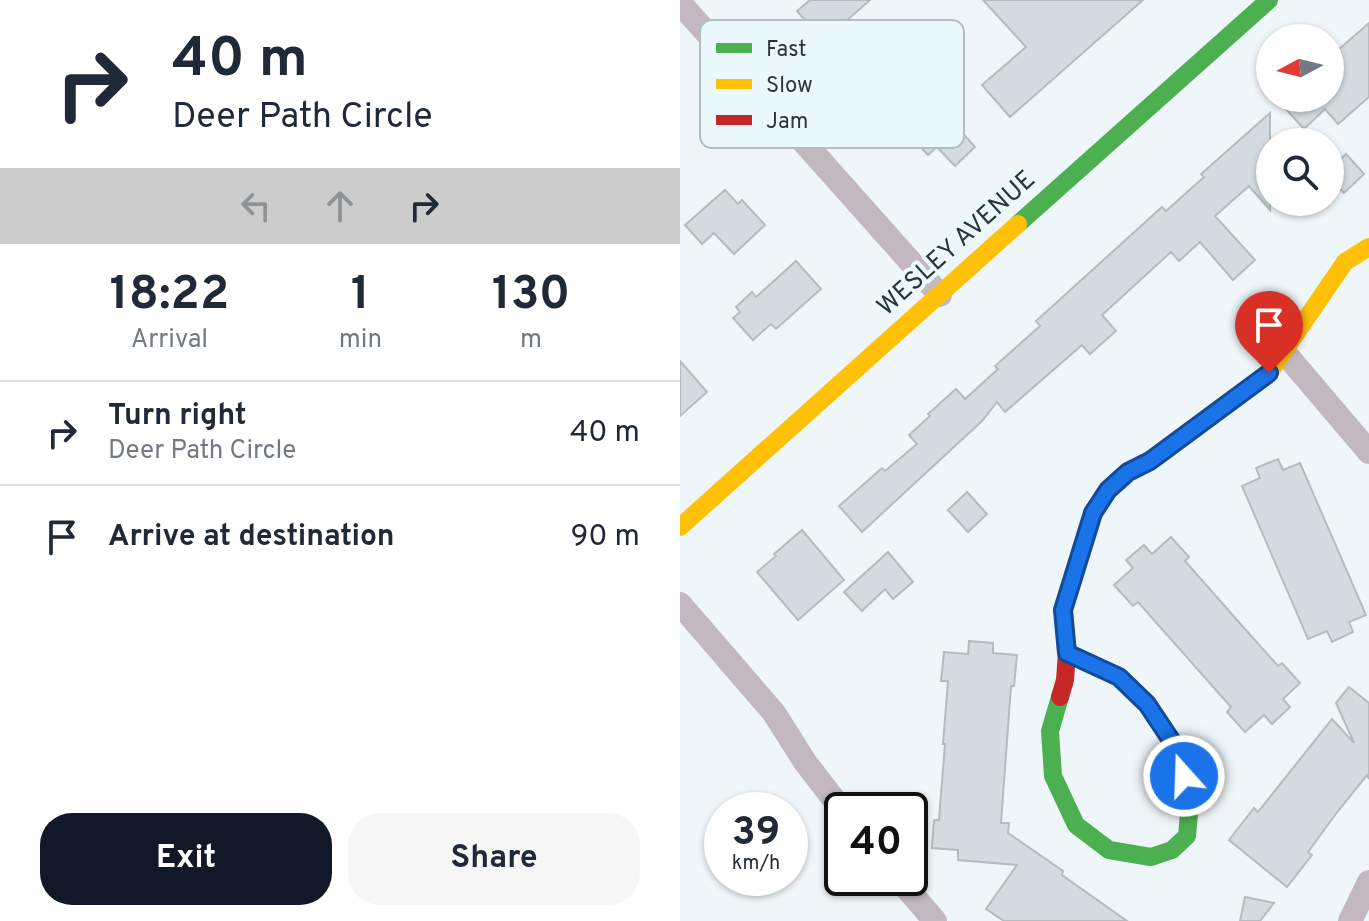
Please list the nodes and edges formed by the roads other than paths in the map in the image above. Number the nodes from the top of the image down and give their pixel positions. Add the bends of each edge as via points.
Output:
1 (1269, 0) edge
2 (682, 2) edge
3 (700, 22) edge
4 (811, 148) edge
5 (1369, 247) edge
6 (940, 295) junction
7 (1284, 352) junction
8 (1369, 452) edge
9 (680, 527) edge
10 (680, 604) edge
11 (1067, 653) junction
12 (828, 792) edge
13 (1369, 882) edge
14 (913, 896) edge
15 (935, 921) edge
16 (1350, 921) edge

1 - 6 street, WESLEY AVENUE
2 - 3 street
4 - 6 street
5 - 7 street via 1345,262
6 - 9 street, WESLEY AVENUE
7 - 8 street
7 - 11 street via 1269,373 1108,490 1093,513 1063,610
10 - 12 street via 774,713
11 - 11 street via 1050,731 1053,776 1076,825 1109,850 1151,857 1172,850 1187,836 1190,802 1177,749 1147,704 1119,677
13 - 16 street
14 - 15 street

